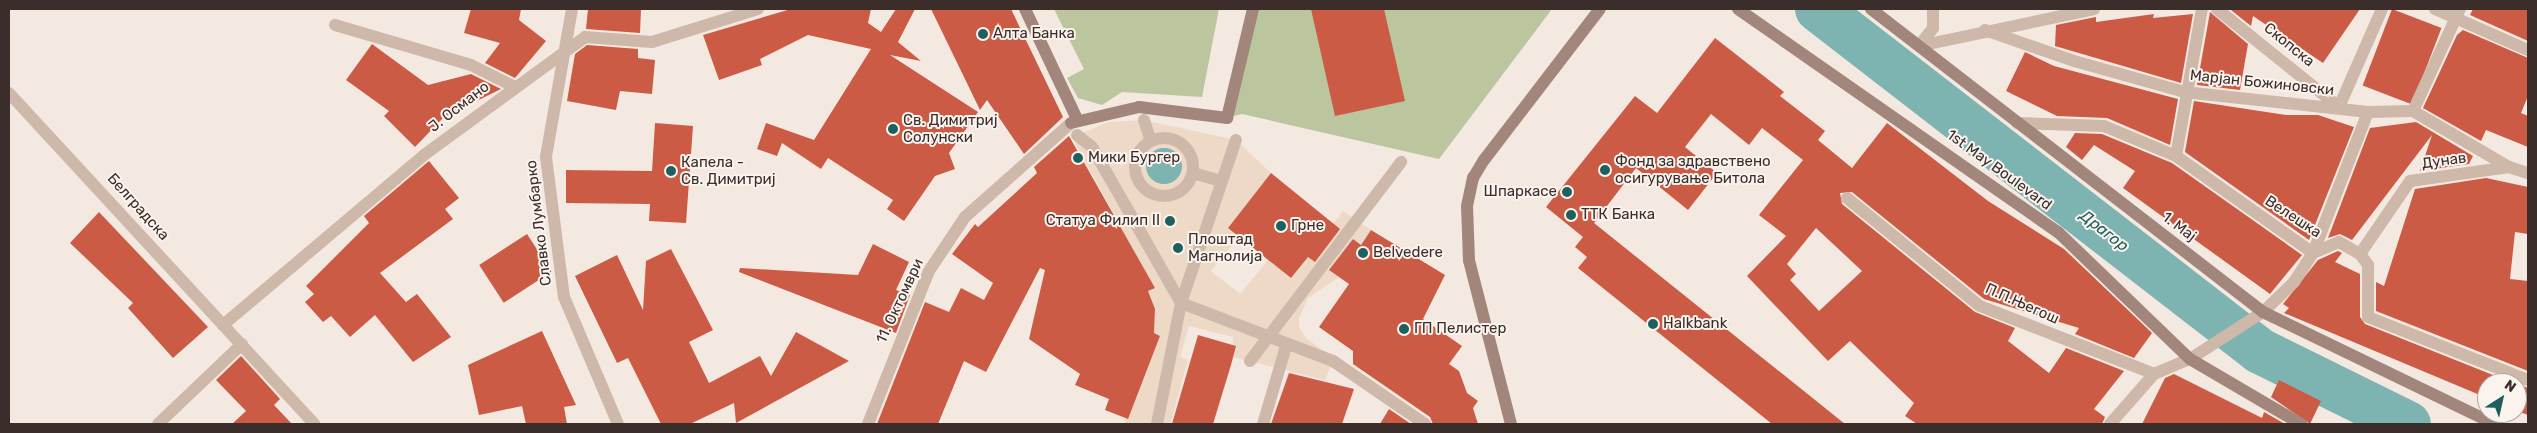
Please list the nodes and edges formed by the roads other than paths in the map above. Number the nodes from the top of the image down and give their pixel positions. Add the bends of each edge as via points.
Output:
1 (572, 9) edge
2 (758, 9) edge
3 (1026, 9) edge
4 (1254, 9) edge
5 (1600, 9) edge
6 (1738, 9) edge
7 (1871, 9) edge
8 (1933, 9) edge
9 (2094, 9) edge
10 (2202, 9) edge
11 (2217, 9) edge
12 (2382, 9) edge
13 (2435, 9) edge
14 (2457, 15) edge
15 (335, 25) dead end
16 (1984, 30) junction
17 (1919, 46) junction
18 (2528, 50) edge
19 (564, 52) junction
20 (512, 86) junction
21 (2184, 92) junction
22 (9, 93) edge
23 (2339, 107) junction
24 (2413, 111) junction
25 (2368, 112) junction
26 (1144, 120) dead end
27 (1074, 122) junction
28 (2017, 123) junction
29 (1077, 135) dead end
30 (1236, 140) dead end
31 (1151, 141) junction
32 (2176, 156) junction
33 (1401, 162) dead end
34 (2509, 167) junction
35 (1193, 173) junction
36 (2528, 173) edge
37 (1138, 179) junction
38 (1222, 181) junction
39 (1117, 190) junction
40 (1847, 198) dead end
41 (2313, 253) junction
42 (2360, 254) junction
43 (1181, 302) junction
44 (2263, 312) junction
45 (223, 325) junction
46 (1270, 337) junction
47 (242, 344) junction
48 (1287, 344) junction
49 (2190, 359) junction
50 (1250, 361) dead end
51 (2154, 374) junction
52 (2528, 380) edge
53 (158, 424) edge
54 (314, 424) edge
55 (618, 424) edge
56 (868, 424) edge
57 (1157, 424) edge
58 (1263, 424) edge
59 (1426, 424) edge
60 (1511, 424) edge
61 (2110, 424) edge
62 (2301, 424) edge
63 (2495, 424) edge

1 - 19 street, Славко Лумбарко
2 - 19 street, Ј. Османо via 652,42 585,37
3 - 27 street
4 - 27 street via 1228,118 1139,107
5 - 60 street via 1484,160 1469,197 1469,260
6 - 49 street, 1st May Boulevard via 2059,233
7 - 17 street, 1. Мај
8 - 17 street via 1933,28
9 - 16 street
10 - 21 street
11 - 23 street, Скопска
12 - 23 street
13 - 14 street
14 - 18 street
14 - 24 street
15 - 20 street via 470,65
16 - 17 street
16 - 21 street, Марјан Божиновски via 2074,61
17 - 28 street, 1. Мај
19 - 20 street, Ј. Османо
19 - 55 street, Славко Лумбарко via 546,157 564,297
20 - 45 street, Ј. Османо via 358,208
21 - 23 street, Марјан Божиновски
21 - 32 street
22 - 45 street, Белградска
23 - 25 street, Марјан Божиновски
24 - 25 street, Марјан Божиновски
24 - 34 street
25 - 41 street
26 - 31 street
27 - 56 street, 11. Октомври via 965,217 929,271
28 - 32 street, Велешка via 2104,126
28 - 44 street, 1. Мај
29 - 39 street via 1092,147
30 - 38 street
31 - 35 street via 1178,141 1190,154
31 - 37 street via 1136,157
32 - 41 street, Велешка
33 - 46 street
34 - 36 street
34 - 42 street, Дунав via 2410,182
35 - 37 street via 1184,188 1168,196 1150,192
35 - 38 street
37 - 39 street
38 - 43 street
39 - 43 street
40 - 51 street, П.П.Његош via 1980,306
41 - 42 street, Велешка via 2339,242
41 - 44 street via 2294,282
42 - 52 street via 2368,265 2368,318
43 - 46 street
43 - 57 street
44 - 49 street
44 - 63 street, 1. Мај
45 - 47 street, Белградска
46 - 48 street
46 - 50 street
47 - 53 street
47 - 54 street, Белградска
48 - 58 street
48 - 59 street via 1333,361
49 - 51 street
49 - 62 street, 1st May Boulevard
51 - 61 street

